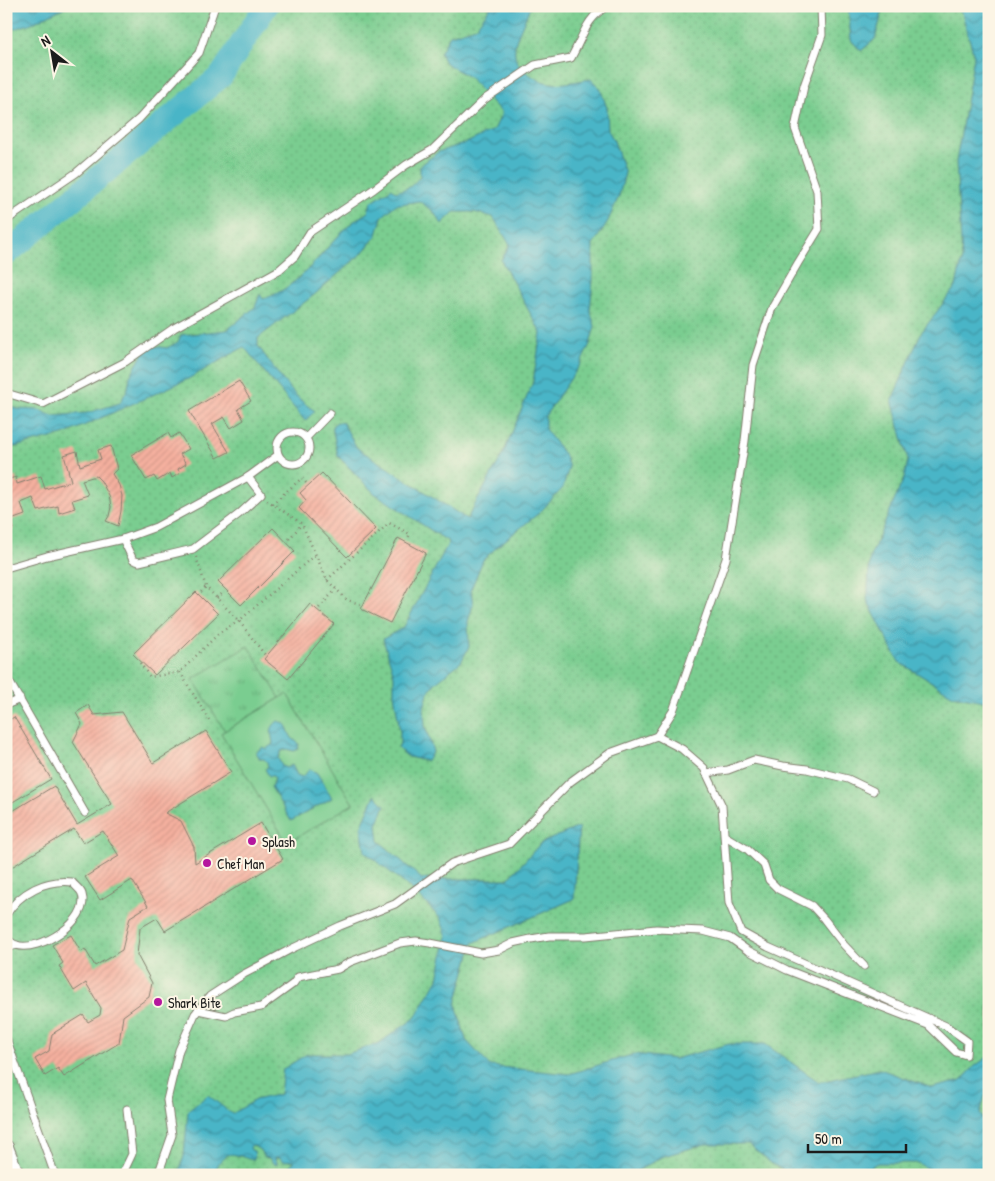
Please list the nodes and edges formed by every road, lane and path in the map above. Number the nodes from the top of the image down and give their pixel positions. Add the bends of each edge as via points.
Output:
1 (216, 6) edge
2 (608, 6) edge
3 (821, 6) edge
4 (6, 222) edge
5 (6, 393) edge
6 (330, 413) dead end
7 (306, 438) junction
8 (278, 455) junction
9 (248, 477) junction
10 (307, 484) dead end
11 (260, 494) junction
12 (272, 504) junction
13 (302, 524) junction
14 (288, 538) dead end
15 (123, 539) junction
16 (408, 540) dead end
17 (193, 549) junction
18 (316, 554) junction
19 (6, 568) edge
20 (327, 580) junction
21 (206, 587) junction
22 (336, 588) junction
23 (201, 592) dead end
24 (224, 592) dead end
25 (217, 598) junction
26 (360, 604) dead end
27 (319, 608) dead end
28 (239, 621) junction
29 (264, 656) dead end
30 (140, 663) dead end
31 (180, 672) junction
32 (6, 676) edge
33 (20, 698) junction
34 (6, 705) edge
35 (209, 720) dead end
36 (657, 736) junction
37 (706, 773) junction
38 (873, 791) dead end
39 (85, 813) dead end
40 (725, 836) junction
41 (6, 915) edge
42 (6, 938) edge
43 (17, 945) junction
44 (6, 948) edge
45 (864, 966) dead end
46 (198, 1010) junction
47 (6, 1038) edge
48 (127, 1109) dead end
49 (6, 1147) edge
50 (17, 1175) edge
51 (55, 1175) edge
52 (122, 1175) edge
53 (158, 1175) edge

1 - 4 lane via 199,53 139,119 76,173
2 - 5 lane via 590,19 571,58 534,65 485,99 432,150 310,232 295,256 279,270 174,328 125,362 43,404
3 - 36 lane via 822,35 804,86 795,128 817,191 819,229 772,308 753,365 745,441 726,559 673,711
6 - 7 lane
7 - 8 lane via 298,432 286,433 278,443
7 - 8 lane via 309,453 300,463 288,464
8 - 9 lane
9 - 11 lane
9 - 15 lane via 156,527
10 - 12 path via 302,478
11 - 12 path
11 - 17 lane
12 - 13 path
13 - 14 path
13 - 18 path
15 - 17 lane via 133,560 139,562
15 - 19 lane
16 - 20 path via 410,534 389,523
17 - 21 path
18 - 20 path
18 - 28 path
20 - 22 path
21 - 23 path
21 - 25 path
22 - 26 path via 348,600
22 - 27 path
24 - 25 path
25 - 28 path
28 - 29 path
28 - 31 path via 219,633
30 - 31 path via 150,678
31 - 35 path
32 - 33 lane
33 - 34 lane
33 - 39 lane
36 - 37 lane via 682,749
36 - 46 lane via 610,753 570,782 510,844 452,863 395,904 340,926 244,974 210,996
37 - 38 lane via 728,770 754,760 848,779
37 - 40 lane via 722,806
40 - 45 lane via 747,849 764,866 769,880 778,889 812,906
40 - 46 lane via 729,903 741,932 946,1026 967,1041 966,1055 956,1052 928,1025 788,970 730,938 703,931 656,929 549,936 481,953 416,941 400,943 338,969 298,978 261,1007 226,1016
41 - 43 lane via 13,904 29,892 58,880 72,882 82,894 83,908 75,921 36,945
42 - 43 lane
43 - 44 lane
46 - 53 lane via 177,1058 167,1100 172,1135
47 - 51 lane
48 - 52 lane via 132,1154
49 - 50 street

